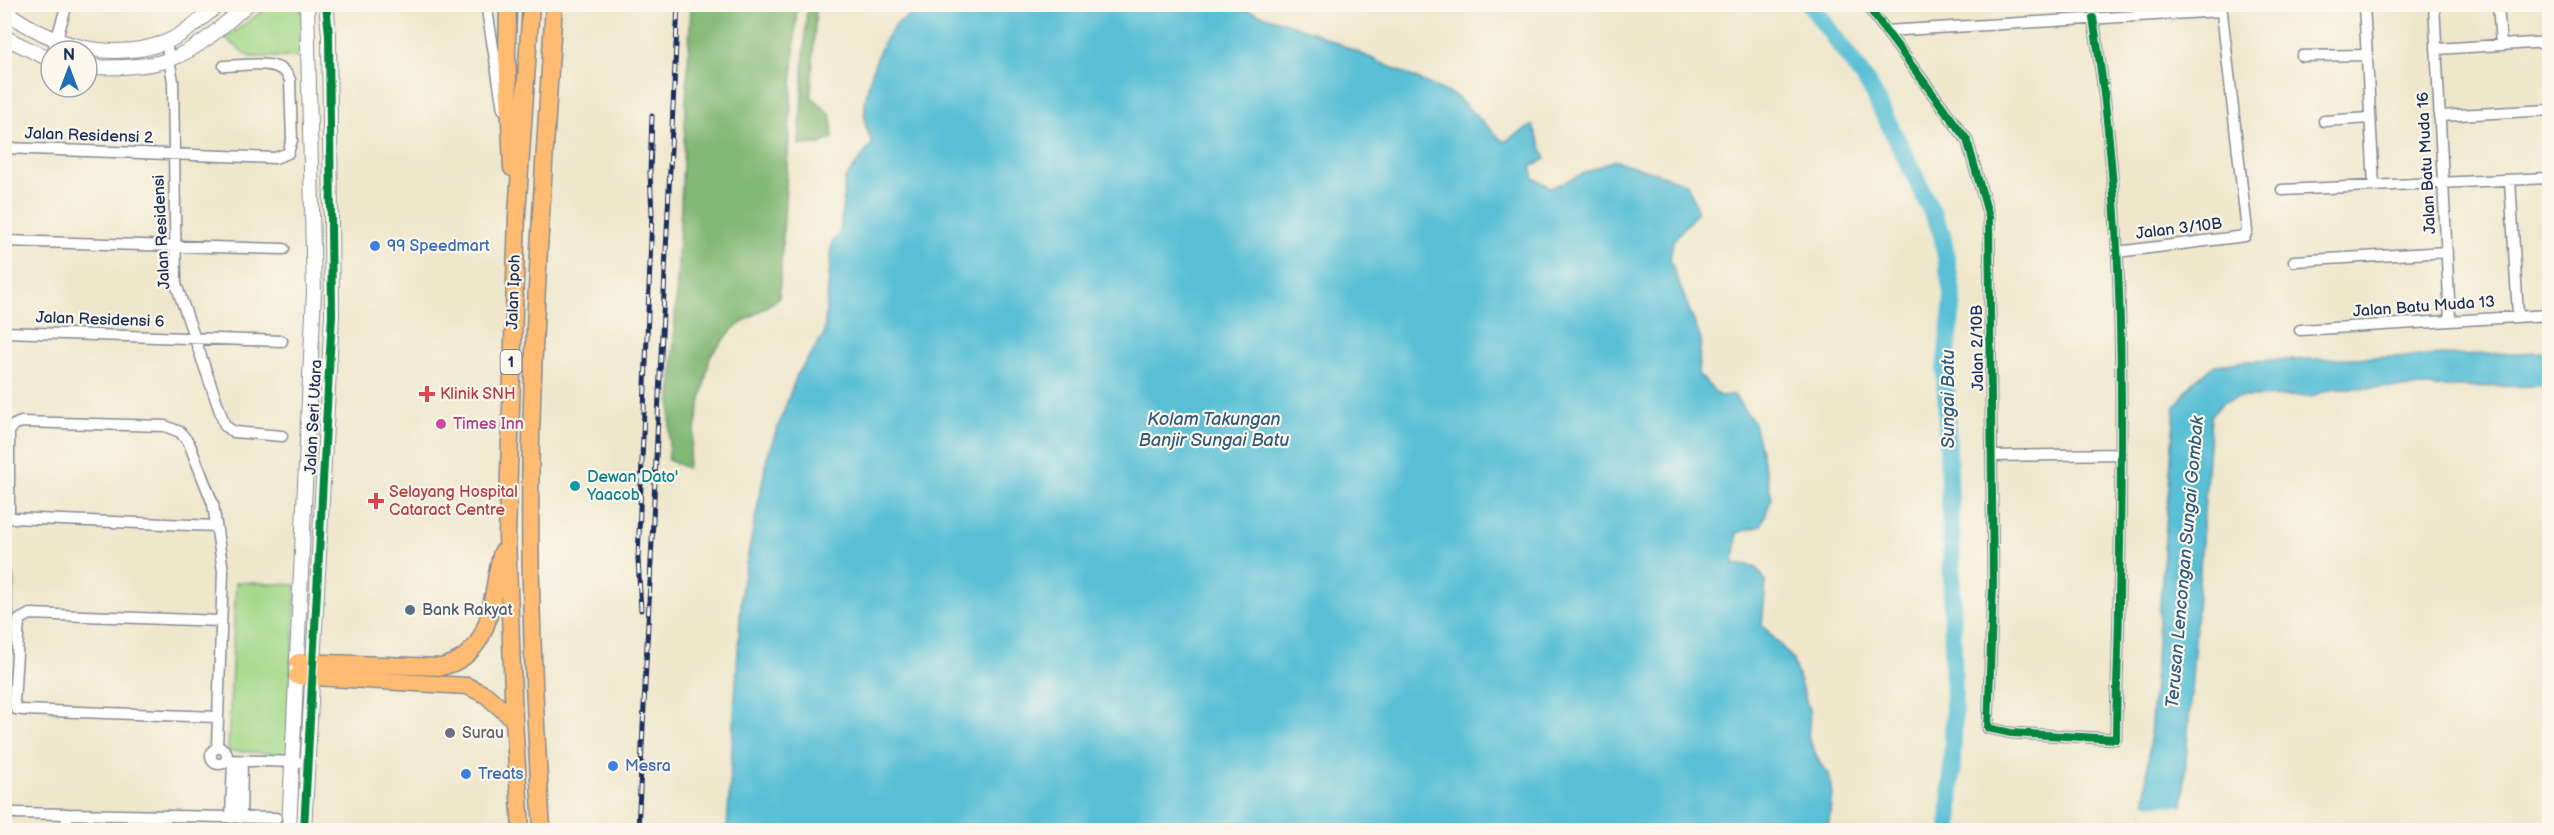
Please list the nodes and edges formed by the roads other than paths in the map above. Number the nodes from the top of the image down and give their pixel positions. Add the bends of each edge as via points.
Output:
1 (67, 4) edge
2 (219, 4) edge
3 (248, 4) edge
4 (307, 4) edge
5 (326, 4) edge
6 (486, 4) edge
7 (508, 4) edge
8 (531, 4) edge
9 (554, 4) edge
10 (565, 4) edge
11 (1866, 4) edge
12 (2364, 4) edge
13 (2434, 4) edge
14 (2498, 4) edge
15 (2221, 8) edge
16 (4, 10) edge
17 (2093, 18) junction
18 (1886, 31) junction
19 (4, 37) edge
20 (44, 39) edge
21 (56, 39) edge
22 (166, 42) junction
23 (2550, 42) edge
24 (2501, 45) junction
25 (2436, 49) junction
26 (99, 50) edge
27 (39, 53) edge
28 (2367, 55) junction
29 (2302, 56) dead end
30 (171, 59) junction
31 (224, 66) dead end
32 (99, 68) edge
33 (2550, 110) edge
34 (2439, 116) junction
35 (2370, 118) junction
36 (2324, 121) dead end
37 (509, 144) junction
38 (4, 148) edge
39 (173, 153) junction
40 (2550, 178) edge
41 (2510, 180) junction
42 (2443, 183) junction
43 (2374, 186) junction
44 (2282, 190) dead end
45 (542, 213) junction
46 (517, 214) junction
47 (4, 241) edge
48 (174, 244) junction
49 (285, 249) dead end
50 (2117, 252) junction
51 (2447, 252) junction
52 (2294, 261) dead end
53 (2550, 315) edge
54 (2518, 316) junction
55 (2450, 319) junction
56 (2300, 330) dead end
57 (4, 332) edge
58 (194, 338) junction
59 (282, 341) dead end
60 (282, 436) dead end
61 (2121, 454) junction
62 (1993, 456) junction
63 (216, 526) junction
64 (507, 537) junction
65 (221, 621) junction
66 (305, 669) junction
67 (217, 717) junction
68 (514, 720) junction
69 (234, 761) junction
70 (293, 762) junction
71 (308, 762) junction
72 (15, 813) dead end
73 (67, 814) junction
74 (160, 816) junction
75 (236, 818) junction
76 (276, 818) dead end
77 (66, 831) edge
78 (159, 831) edge
79 (289, 831) edge
80 (304, 831) edge
81 (521, 831) edge
82 (542, 831) edge

1 - 21 street
2 - 22 street
3 - 30 street via 205,39
4 - 66 street, Jalan Seri Utara via 314,292
5 - 66 street, Jalan Seri Utara via 332,315
6 - 37 street
7 - 37 highway
8 - 46 highway, Jalan Ipoh / 1
9 - 45 highway, Jalan Ipoh / 1
10 - 45 highway
11 - 18 street, Jalan 2/10B
12 - 28 street
13 - 25 street, Jalan Batu Muda 16
14 - 24 street
15 - 17 street
15 - 50 street, Jalan 3/10B via 2248,222 2245,236
16 - 20 street
17 - 18 street
17 - 50 street via 2113,165
18 - 62 street, Jalan 2/10B via 1967,140 1989,218
19 - 27 street
22 - 26 street via 119,51
22 - 30 street, Jalan Residensi
23 - 24 street
24 - 25 street
25 - 34 street, Jalan Batu Muda 16
28 - 29 street
28 - 35 street
30 - 32 street
30 - 39 street, Jalan Residensi
31 - 39 street, Jalan Residensi 2 via 276,65 287,72 292,140 288,153 275,158
33 - 34 street
34 - 42 street, Jalan Batu Muda 16
35 - 36 street
35 - 43 street
37 - 46 highway
38 - 39 street, Jalan Residensi 2
39 - 48 street, Jalan Residensi
40 - 41 street
41 - 42 street
41 - 54 street
42 - 43 street
42 - 51 street, Jalan Batu Muda 16
43 - 44 street
45 - 82 highway, Jalan Ipoh / 1 via 532,393 530,527 533,686
46 - 64 highway, Jalan Ipoh / 1
47 - 48 street
48 - 49 street
48 - 58 street, Jalan Residensi via 176,284
50 - 61 street
51 - 52 street
51 - 55 street, Jalan Batu Muda 16
53 - 54 street, Jalan Batu Muda 13
54 - 55 street, Jalan Batu Muda 13
55 - 56 street, Jalan Batu Muda 13
57 - 58 street, Jalan Residensi 6
58 - 59 street, Jalan Residensi 6
58 - 60 street, Jalan Residensi via 228,430
61 - 62 street
61 - 62 street, Jalan 2/10B via 2116,739 2011,733 1988,728
63 - 63 street via 213,504 189,442 173,428 21,422 9,432 11,518
63 - 65 street via 223,572
64 - 66 highway via 495,575 489,621 469,654 458,663 441,667
64 - 68 highway, Jalan Ipoh / 1
65 - 67 street
65 - 67 street via 24,615 19,620 14,702 16,709 23,710
66 - 68 highway via 467,686 486,695
66 - 70 street, Jalan Seri Utara
66 - 71 street, Jalan Seri Utara
67 - 69 street via 213,761
68 - 81 highway, Jalan Ipoh / 1
69 - 70 street
69 - 75 street
70 - 71 street
70 - 79 street, Jalan Seri Utara
71 - 80 street, Jalan Seri Utara
72 - 73 street
73 - 74 street
73 - 77 street
74 - 75 street
74 - 78 street
75 - 76 street

